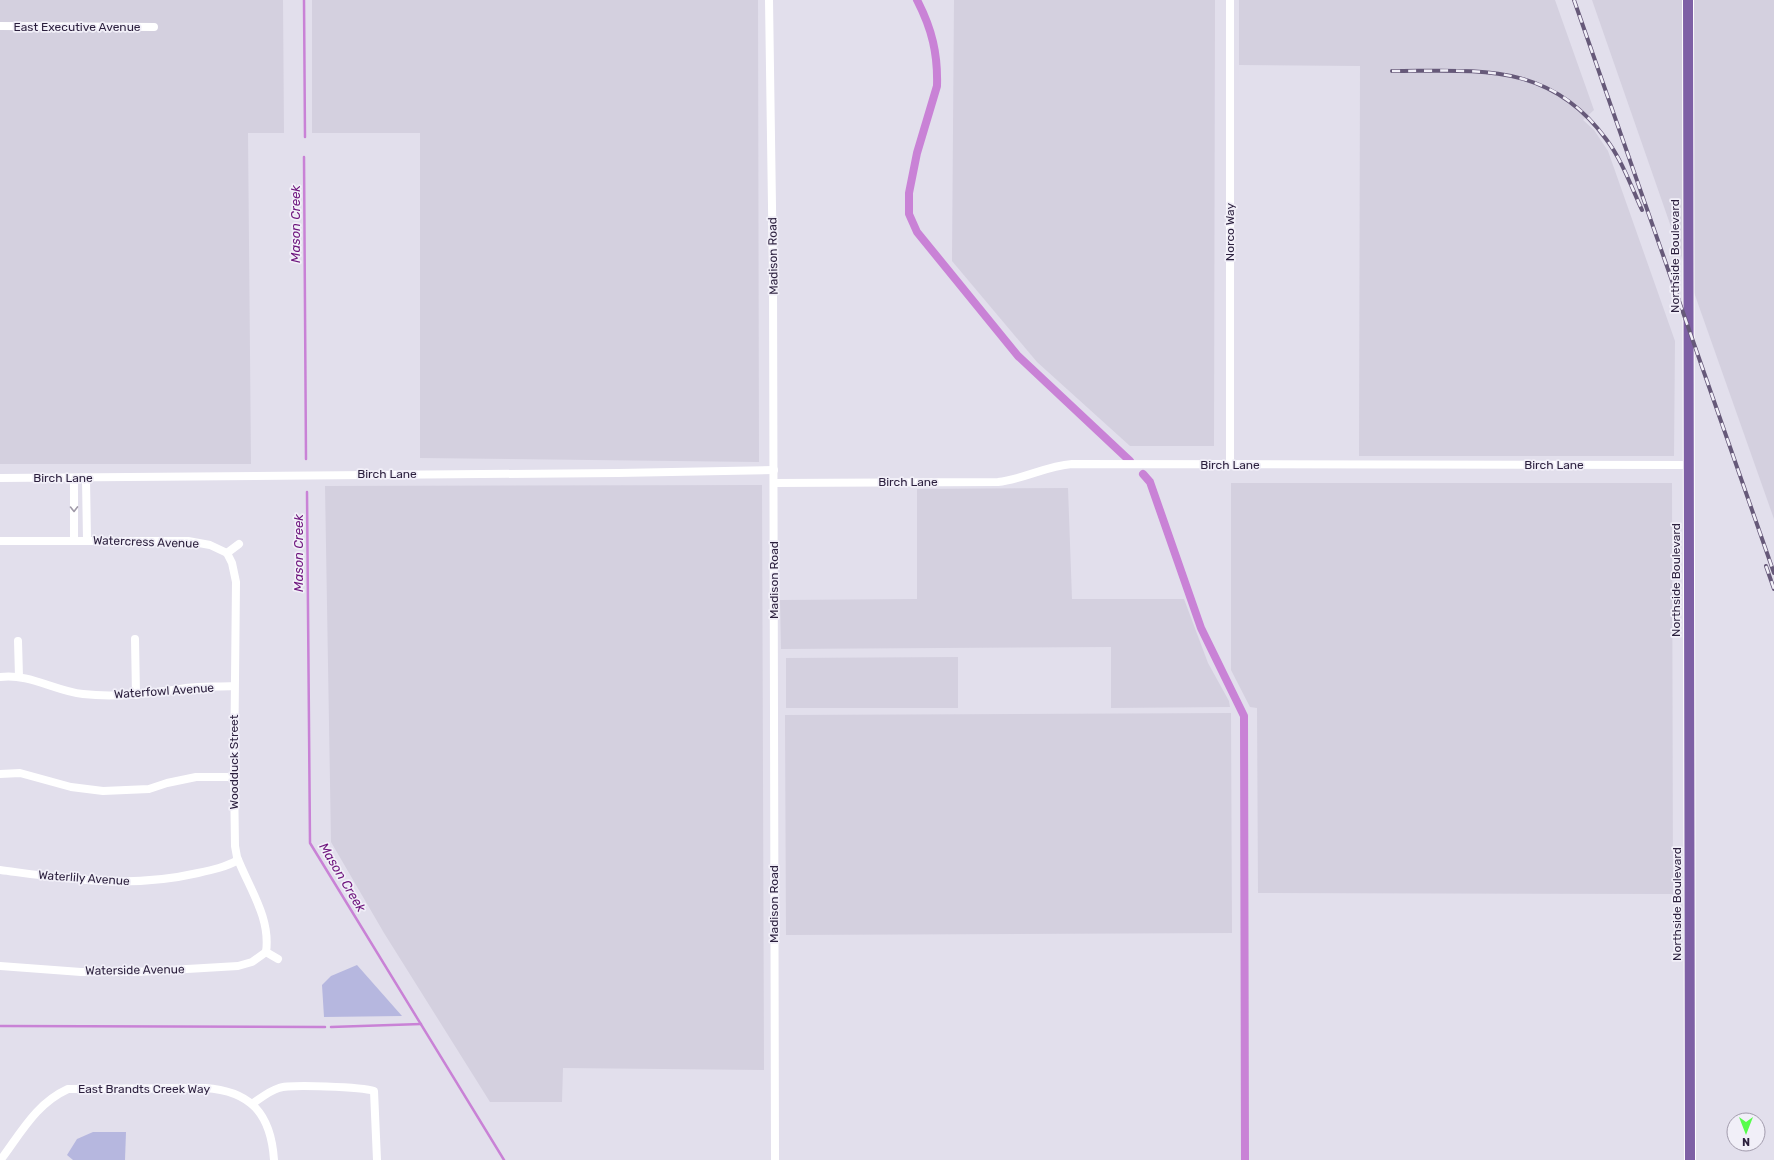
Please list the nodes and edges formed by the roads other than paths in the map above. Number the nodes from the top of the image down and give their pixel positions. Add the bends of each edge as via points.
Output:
1 (769, 0) edge
2 (1230, 0) edge
3 (1688, 0) edge
4 (0, 26) edge
5 (154, 28) dead end
6 (1230, 465) junction
7 (1689, 465) junction
8 (774, 470) junction
9 (0, 478) edge
10 (74, 478) junction
11 (86, 478) junction
12 (774, 483) junction
13 (74, 540) junction
14 (86, 540) junction
15 (0, 541) edge
16 (240, 544) dead end
17 (227, 553) junction
18 (135, 639) dead end
19 (18, 641) dead end
20 (0, 677) edge
21 (19, 677) junction
22 (234, 686) junction
23 (136, 695) junction
24 (0, 774) edge
25 (234, 777) junction
26 (238, 860) junction
27 (0, 870) edge
28 (266, 952) junction
29 (278, 959) dead end
30 (0, 966) edge
31 (252, 1104) junction
32 (2, 1158) edge
33 (274, 1160) edge
34 (377, 1160) edge
35 (775, 1160) edge
36 (1690, 1160) edge

1 - 8 street, Madison Road
2 - 6 street, Norco Way
3 - 7 main road, Northside Boulevard
4 - 5 street, East Executive Avenue
6 - 7 street, Birch Lane
6 - 12 street, Birch Lane via 1060,465 998,482
7 - 36 main road, Northside Boulevard
8 - 11 street, Birch Lane
8 - 12 street, Madison Road
9 - 10 street, Birch Lane
10 - 11 street, Birch Lane
10 -> 13 street
11 - 14 street, Watercress Avenue
12 - 35 street, Madison Road
13 - 14 street, Watercress Avenue
13 - 15 street, Watercress Avenue
14 - 17 street, Watercress Avenue via 188,541 210,545
16 - 17 street
17 - 22 street, Woodduck Street via 236,582
18 - 23 street
19 - 21 street
20 - 21 street, Waterfowl Avenue
21 - 23 street, Waterfowl Avenue via 82,694
22 - 23 street, Waterfowl Avenue via 187,688
22 - 25 street, Woodduck Street
24 - 25 street via 20,773 72,787 103,791 149,789 196,777
25 - 26 street, Woodduck Street via 235,846
26 - 27 street, Waterlily Avenue via 229,866 185,876 130,883 78,880
26 - 28 street, Woodduck Street via 264,917 268,938
28 - 29 street
28 - 30 street, Waterside Avenue via 252,962 238,966 136,972 81,972
31 - 32 street, East Brandts Creek Way via 224,1089 68,1089 53,1096 41,1106
31 - 33 street, East Brandts Creek Way via 261,1114 268,1129 273,1142
31 - 34 street via 280,1087 352,1087 374,1091

